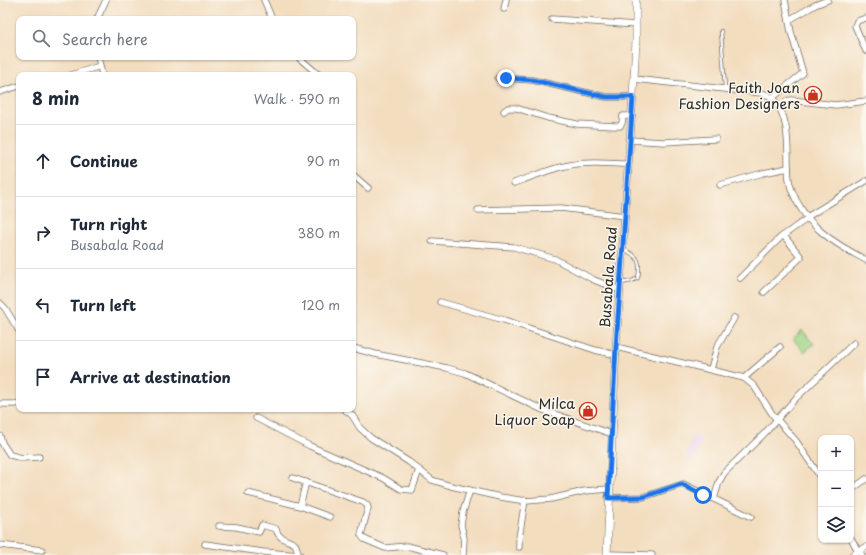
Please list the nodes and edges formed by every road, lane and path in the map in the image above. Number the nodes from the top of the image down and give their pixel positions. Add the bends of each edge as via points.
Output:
1 (106, 0) edge
2 (264, 0) edge
3 (506, 0) edge
4 (636, 0) edge
5 (785, 0) edge
6 (828, 0) edge
7 (504, 9) dead end
8 (99, 16) edge
9 (271, 16) edge
10 (866, 18) edge
11 (552, 19) dead end
12 (789, 20) junction
13 (636, 26) junction
14 (721, 31) dead end
15 (866, 51) edge
16 (99, 60) edge
17 (302, 60) edge
18 (100, 66) junction
19 (81, 72) edge
20 (101, 72) edge
21 (316, 72) edge
22 (498, 78) dead end
23 (634, 79) junction
24 (16, 87) edge
25 (725, 89) junction
26 (0, 92) edge
27 (633, 97) junction
28 (772, 98) junction
29 (786, 100) dead end
30 (866, 101) edge
31 (778, 106) junction
32 (504, 111) dead end
33 (632, 116) junction
34 (716, 139) dead end
35 (630, 140) junction
36 (628, 164) junction
37 (788, 168) junction
38 (356, 177) edge
39 (866, 180) edge
40 (514, 183) dead end
41 (720, 185) dead end
42 (368, 188) dead end
43 (478, 210) dead end
44 (625, 216) junction
45 (807, 218) junction
46 (784, 236) junction
47 (432, 242) dead end
48 (623, 249) junction
49 (866, 260) edge
50 (740, 278) dead end
51 (620, 287) junction
52 (764, 292) dead end
53 (440, 302) dead end
54 (0, 303) edge
55 (734, 318) dead end
56 (16, 325) edge
57 (854, 343) dead end
58 (616, 347) junction
59 (780, 347) dead end
60 (356, 349) edge
61 (616, 355) junction
62 (711, 369) junction
63 (744, 378) junction
64 (0, 404) edge
65 (16, 404) edge
66 (348, 412) edge
67 (256, 418) dead end
68 (777, 420) junction
69 (612, 434) junction
70 (0, 436) edge
71 (39, 457) dead end
72 (419, 470) junction
73 (818, 474) edge
74 (293, 478) dead end
75 (866, 479) edge
76 (306, 482) junction
77 (854, 488) edge
78 (609, 489) junction
79 (470, 490) junction
80 (248, 493) dead end
81 (608, 498) junction
82 (714, 499) junction
83 (525, 500) junction
84 (300, 506) junction
85 (330, 517) dead end
86 (751, 517) dead end
87 (219, 526) dead end
88 (854, 543) edge
89 (205, 544) dead end
90 (0, 545) edge
91 (519, 547) dead end
92 (866, 547) edge
93 (42, 550) dead end
94 (860, 553) edge
95 (607, 554) edge
96 (299, 555) edge
97 (443, 555) edge
98 (463, 555) edge
99 (652, 555) edge
100 (852, 555) edge

1 - 8 street
2 - 9 street
3 - 7 street
4 - 13 street, Busabala Road
5 - 12 street
6 - 12 street
10 - 15 street via 856,22 854,26
11 - 13 street
12 - 28 street via 803,73
13 - 23 street, Busabala Road
14 - 25 lane
16 - 18 street
17 - 21 street
18 - 19 street
18 - 20 street
22 - 27 street via 532,80 606,97
23 - 25 street
23 - 27 street, Busabala Road
24 - 26 street
25 - 28 street via 761,93
27 - 33 street, Busabala Road
28 - 29 street
28 - 31 street
30 - 31 street via 836,105 791,100
31 - 37 street via 788,142
32 - 33 street via 516,108 577,124 615,126 620,126 623,116
33 - 35 street, Busabala Road
34 - 35 street via 664,142
35 - 36 street, Busabala Road
36 - 40 street via 570,165
36 - 44 street, Busabala Road
37 - 41 street via 763,172
37 - 45 street via 790,188
38 - 42 street
39 - 45 street
43 - 44 street via 561,208
44 - 48 street, Busabala Road
45 - 46 street
45 - 49 street via 827,237
46 - 50 street
46 - 52 street via 800,257
47 - 51 street via 514,247 554,259 594,280
48 - 51 street, Busabala Road
48 - 51 lane via 632,253 640,268 638,278
51 - 58 street, Busabala Road
53 - 61 street
54 - 56 street
55 - 62 street via 717,347
57 - 68 street via 796,398
58 - 61 street, Busabala Road
58 - 62 street
59 - 63 street
60 - 69 street via 465,373 543,410
61 - 69 street, Busabala Road
62 - 63 street
63 - 68 street via 754,386
64 - 65 street
66 - 72 street via 371,438
67 - 72 street via 401,489 412,490
68 - 73 street via 796,441
68 - 82 street via 724,473
69 - 78 street, Busabala Road
70 - 71 street via 10,456
72 - 79 street via 432,480
74 - 76 street
75 - 77 street
76 - 84 street
76 - 97 street via 367,505 361,535 364,539 385,548 407,546
78 - 81 street, Busabala Road
78 - 83 street
79 - 83 street
79 - 98 street via 461,525 464,538
80 - 84 street
81 - 82 street via 643,497 682,484
81 - 95 street, Busabala Road
82 - 86 street
83 - 91 street
84 - 85 street
87 - 96 street via 260,532 262,525 276,529 280,537 294,543
88 - 94 street
89 - 96 street
90 - 93 street
92 - 94 street
94 - 100 street
95 - 99 street

